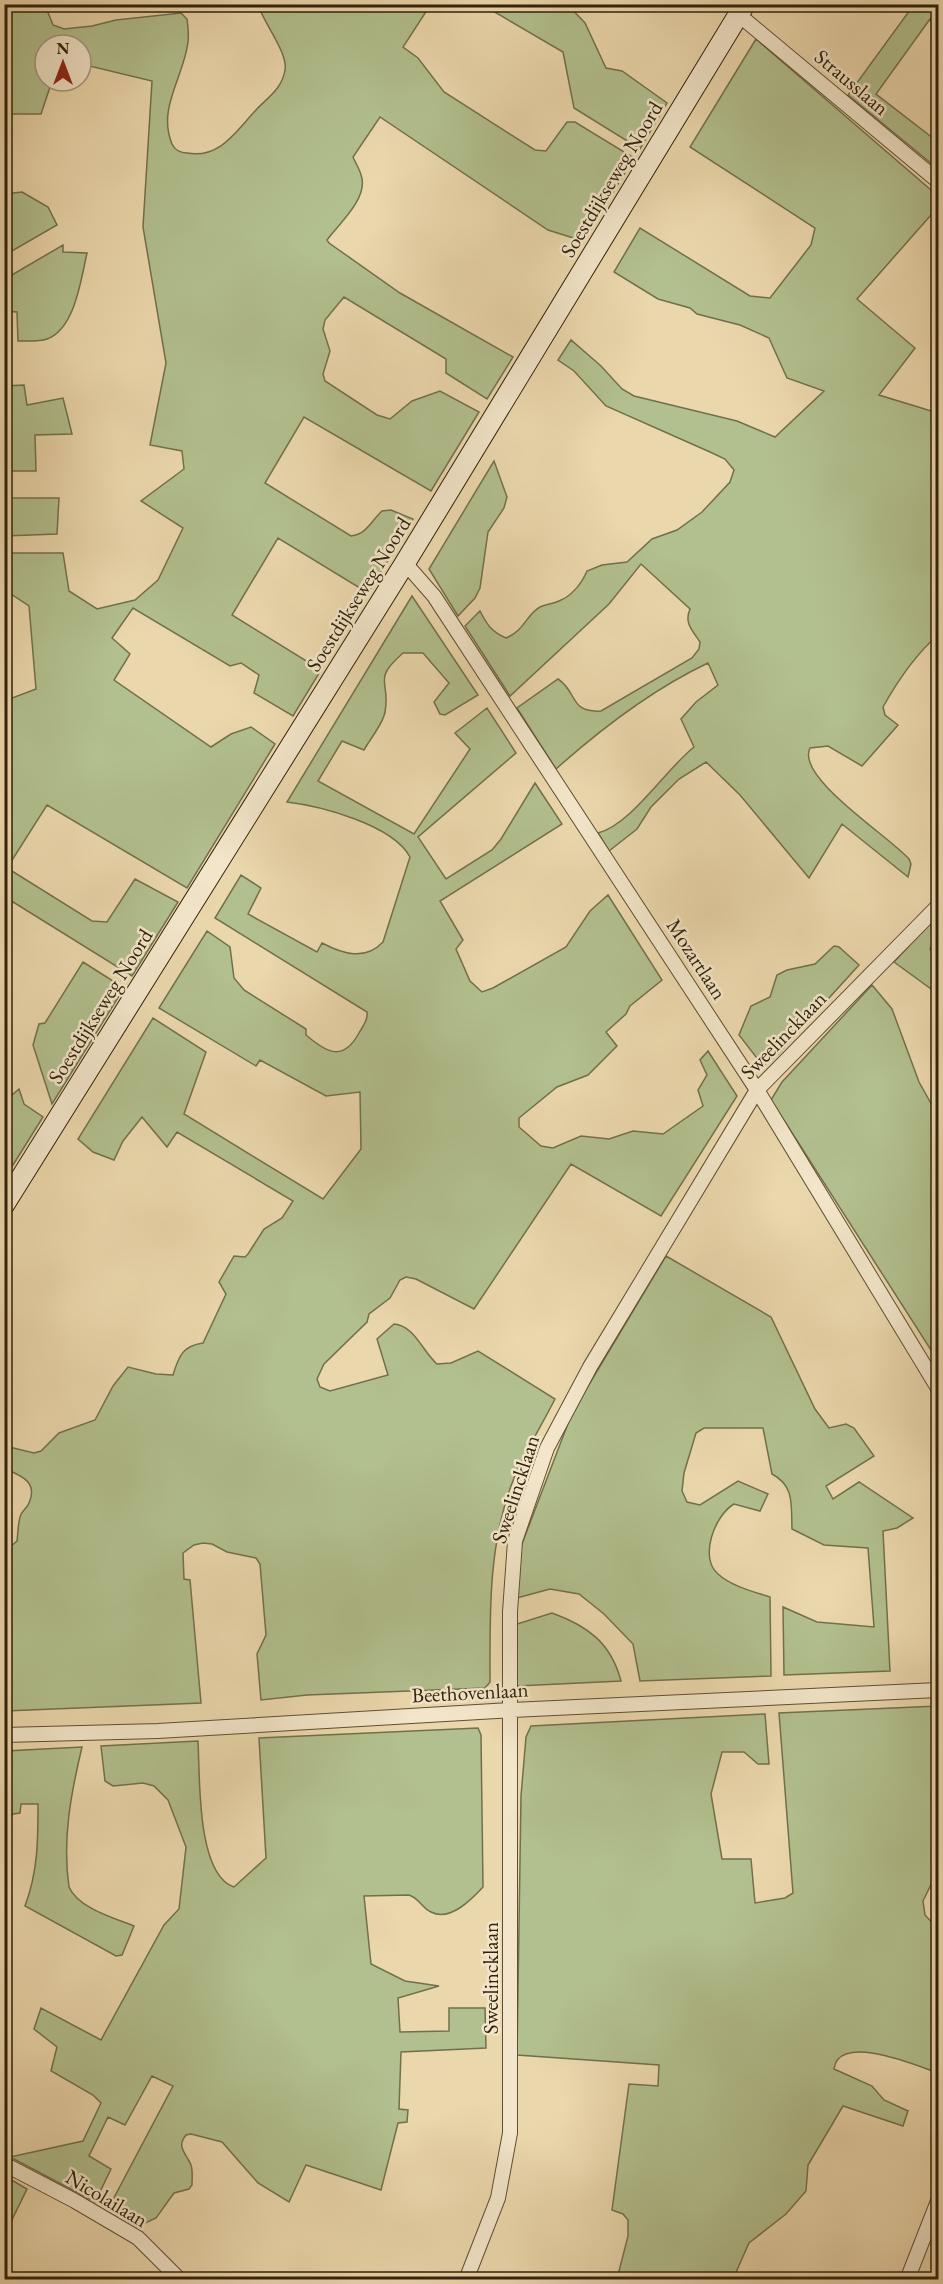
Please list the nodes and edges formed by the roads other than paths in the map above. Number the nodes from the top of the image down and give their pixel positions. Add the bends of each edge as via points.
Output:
1 (742, 10) edge
2 (939, 181) edge
3 (405, 564) junction
4 (939, 906) edge
5 (757, 1090) junction
6 (4, 1205) edge
7 (939, 1388) edge
8 (939, 1690) edge
9 (512, 1710) junction
10 (4, 1736) edge
11 (4, 2164) edge
12 (939, 2201) edge
13 (935, 2222) edge
14 (180, 2280) edge
15 (466, 2280) edge
16 (907, 2280) edge

1 - 2 street, Strausslaan
1 - 3 main road, Soestdijkseweg Noord
3 - 5 street, Mozartlaan via 434,596
3 - 6 main road, Soestdijkseweg Noord
4 - 5 street, Sweelincklaan
5 - 7 street, Mozartlaan
5 - 9 street, Sweelincklaan via 590,1366 547,1448 516,1541 510,1612
8 - 9 street, Beethovenlaan
9 - 10 street, Beethovenlaan
9 - 15 street, Sweelincklaan via 510,2133 498,2198
11 - 14 street, Nicolailaan via 138,2238
12 - 13 street
13 - 16 street

